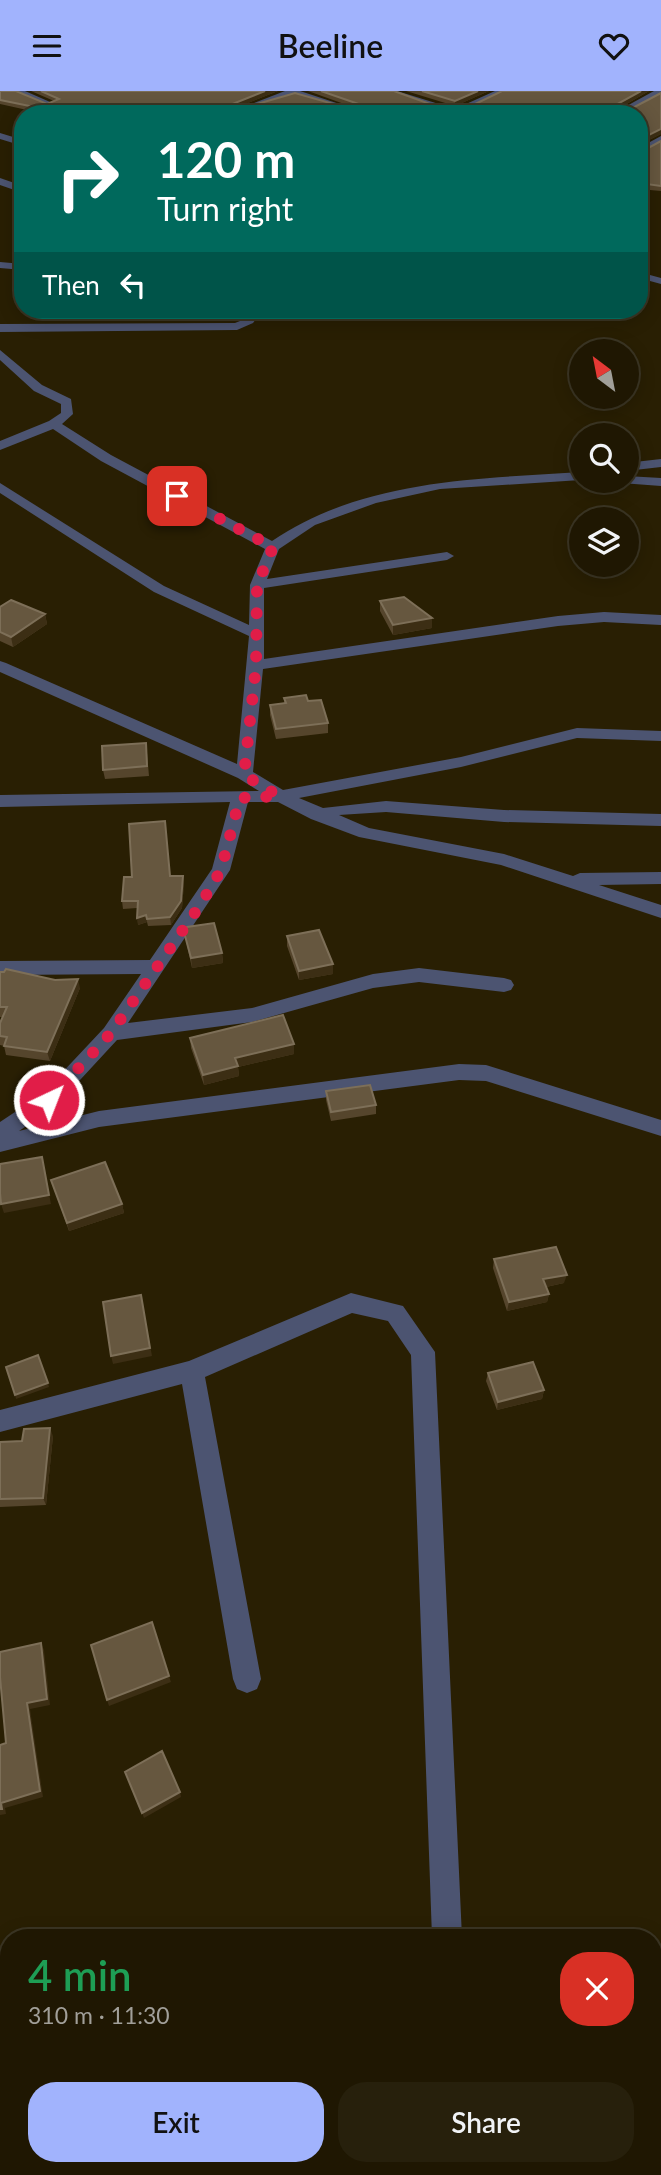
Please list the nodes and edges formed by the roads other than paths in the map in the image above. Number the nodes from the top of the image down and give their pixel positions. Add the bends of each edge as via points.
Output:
1 (16, 91) edge
2 (292, 91) edge
3 (387, 91) edge
4 (503, 91) edge
5 (660, 92) edge
6 (52, 105) edge
7 (254, 105) edge
8 (337, 105) edge
9 (433, 105) edge
10 (475, 105) edge
11 (634, 105) edge
12 (250, 319) edge
13 (0, 328) edge
14 (0, 354) edge
15 (54, 424) junction
16 (0, 446) edge
17 (661, 463) edge
18 (639, 466) edge
19 (569, 476) edge
20 (639, 481) edge
21 (661, 482) edge
22 (0, 487) edge
23 (273, 547) junction
24 (447, 556) dead end
25 (257, 585) junction
26 (661, 620) edge
27 (256, 634) junction
28 (0, 666) edge
29 (256, 666) junction
30 (661, 736) edge
31 (244, 775) junction
32 (279, 796) junction
33 (240, 798) junction
34 (0, 801) edge
35 (317, 815) junction
36 (661, 820) edge
37 (661, 877) edge
38 (567, 879) junction
39 (661, 912) edge
40 (157, 967) junction
41 (0, 968) edge
42 (504, 985) dead end
43 (111, 1033) junction
44 (661, 1128) edge
45 (0, 1133) edge
46 (0, 1144) edge
47 (192, 1371) junction
48 (0, 1421) edge
49 (247, 1679) dead end
50 (447, 1929) edge

1 - 6 street
2 - 7 street
2 - 8 street
3 - 9 street
4 - 10 street
5 - 11 street
12 - 13 street via 237,326
14 - 15 street via 38,387 67,403 66,414
15 - 16 street
15 - 23 street via 106,458
17 - 18 street
19 - 23 street via 440,485 372,500 310,522
20 - 21 street
22 - 27 street via 159,589
23 - 25 street
24 - 25 street
25 - 27 street
26 - 29 street via 604,617 558,621
27 - 29 street
28 - 31 street
29 - 31 street
30 - 32 street via 577,733 461,762
31 - 32 street
32 - 33 street
32 - 35 street
33 - 34 street
33 - 40 street via 221,870
35 - 36 street via 342,806
35 - 38 street via 365,833 504,860
37 - 38 street
38 - 39 street
40 - 41 street
40 - 43 street
42 - 43 street via 419,975 373,981 252,1015
43 - 45 street via 49,1100
44 - 46 street via 485,1073 459,1072 99,1119
47 - 48 street
47 - 49 street
47 - 50 street via 351,1303 395,1313 423,1352

